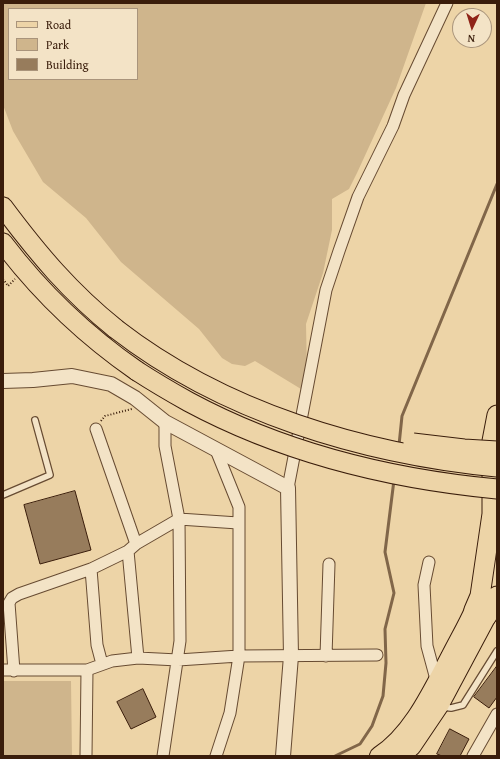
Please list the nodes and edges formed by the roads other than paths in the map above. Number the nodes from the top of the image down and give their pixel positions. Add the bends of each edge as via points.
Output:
1 (447, 3) edge
2 (3, 207) edge
3 (3, 243) edge
4 (3, 382) edge
5 (497, 415) edge
6 (35, 420) dead end
7 (165, 422) junction
8 (96, 429) road end
9 (377, 448) junction
10 (216, 450) junction
11 (497, 451) edge
12 (497, 466) edge
13 (288, 488) junction
14 (497, 489) edge
15 (3, 495) edge
16 (179, 518) junction
17 (238, 523) junction
18 (132, 548) junction
19 (429, 562) dead end
20 (329, 564) dead end
21 (91, 569) junction
22 (497, 594) edge
23 (481, 613) junction
24 (497, 651) edge
25 (377, 655) dead end
26 (239, 656) junction
27 (291, 656) junction
28 (326, 656) junction
29 (138, 658) junction
30 (178, 660) junction
31 (102, 664) junction
32 (8, 670) edge
33 (87, 670) junction
34 (437, 683) junction
35 (439, 706) junction
36 (497, 714) edge
37 (86, 756) edge
38 (164, 756) edge
39 (216, 756) edge
40 (283, 756) edge
41 (379, 756) edge
42 (401, 756) edge
43 (473, 756) edge

1 - 13 street via 404,95 393,126 358,197 326,290
2 - 9 highway, bridge via 52,269 85,302 133,343 166,365 273,415 345,440
3 - 14 highway, bridge via 68,316 104,347 137,371 214,414 255,432 352,465 434,481
4 - 7 street via 72,376 112,384 135,398
5 - 23 highway via 492,441 492,514 480,596
6 - 15 lane via 50,475
7 - 10 street
7 - 16 street via 165,446
8 - 18 street
9 - 11 highway, bridge via 414,443
9 - 12 highway, bridge
10 - 13 street
10 - 17 street via 239,507
13 - 27 street
16 - 17 street
16 - 18 street
16 - 30 street
17 - 26 street
18 - 21 street
18 - 29 street
19 - 34 street via 424,585 426,630
20 - 28 street
21 - 31 street via 97,645
21 - 32 street via 12,598 9,603
22 - 23 highway
23 - 34 main road
23 - 35 main road
24 - 35 lane via 463,705 451,708
25 - 28 street
26 - 27 street
26 - 30 street
26 - 39 street via 230,713
27 - 28 street
27 - 40 street
29 - 30 street
29 - 31 street
30 - 38 street
31 - 33 street
32 - 33 street
33 - 37 street
34 - 41 main road via 403,734
35 - 42 main road via 412,746
36 - 43 street

